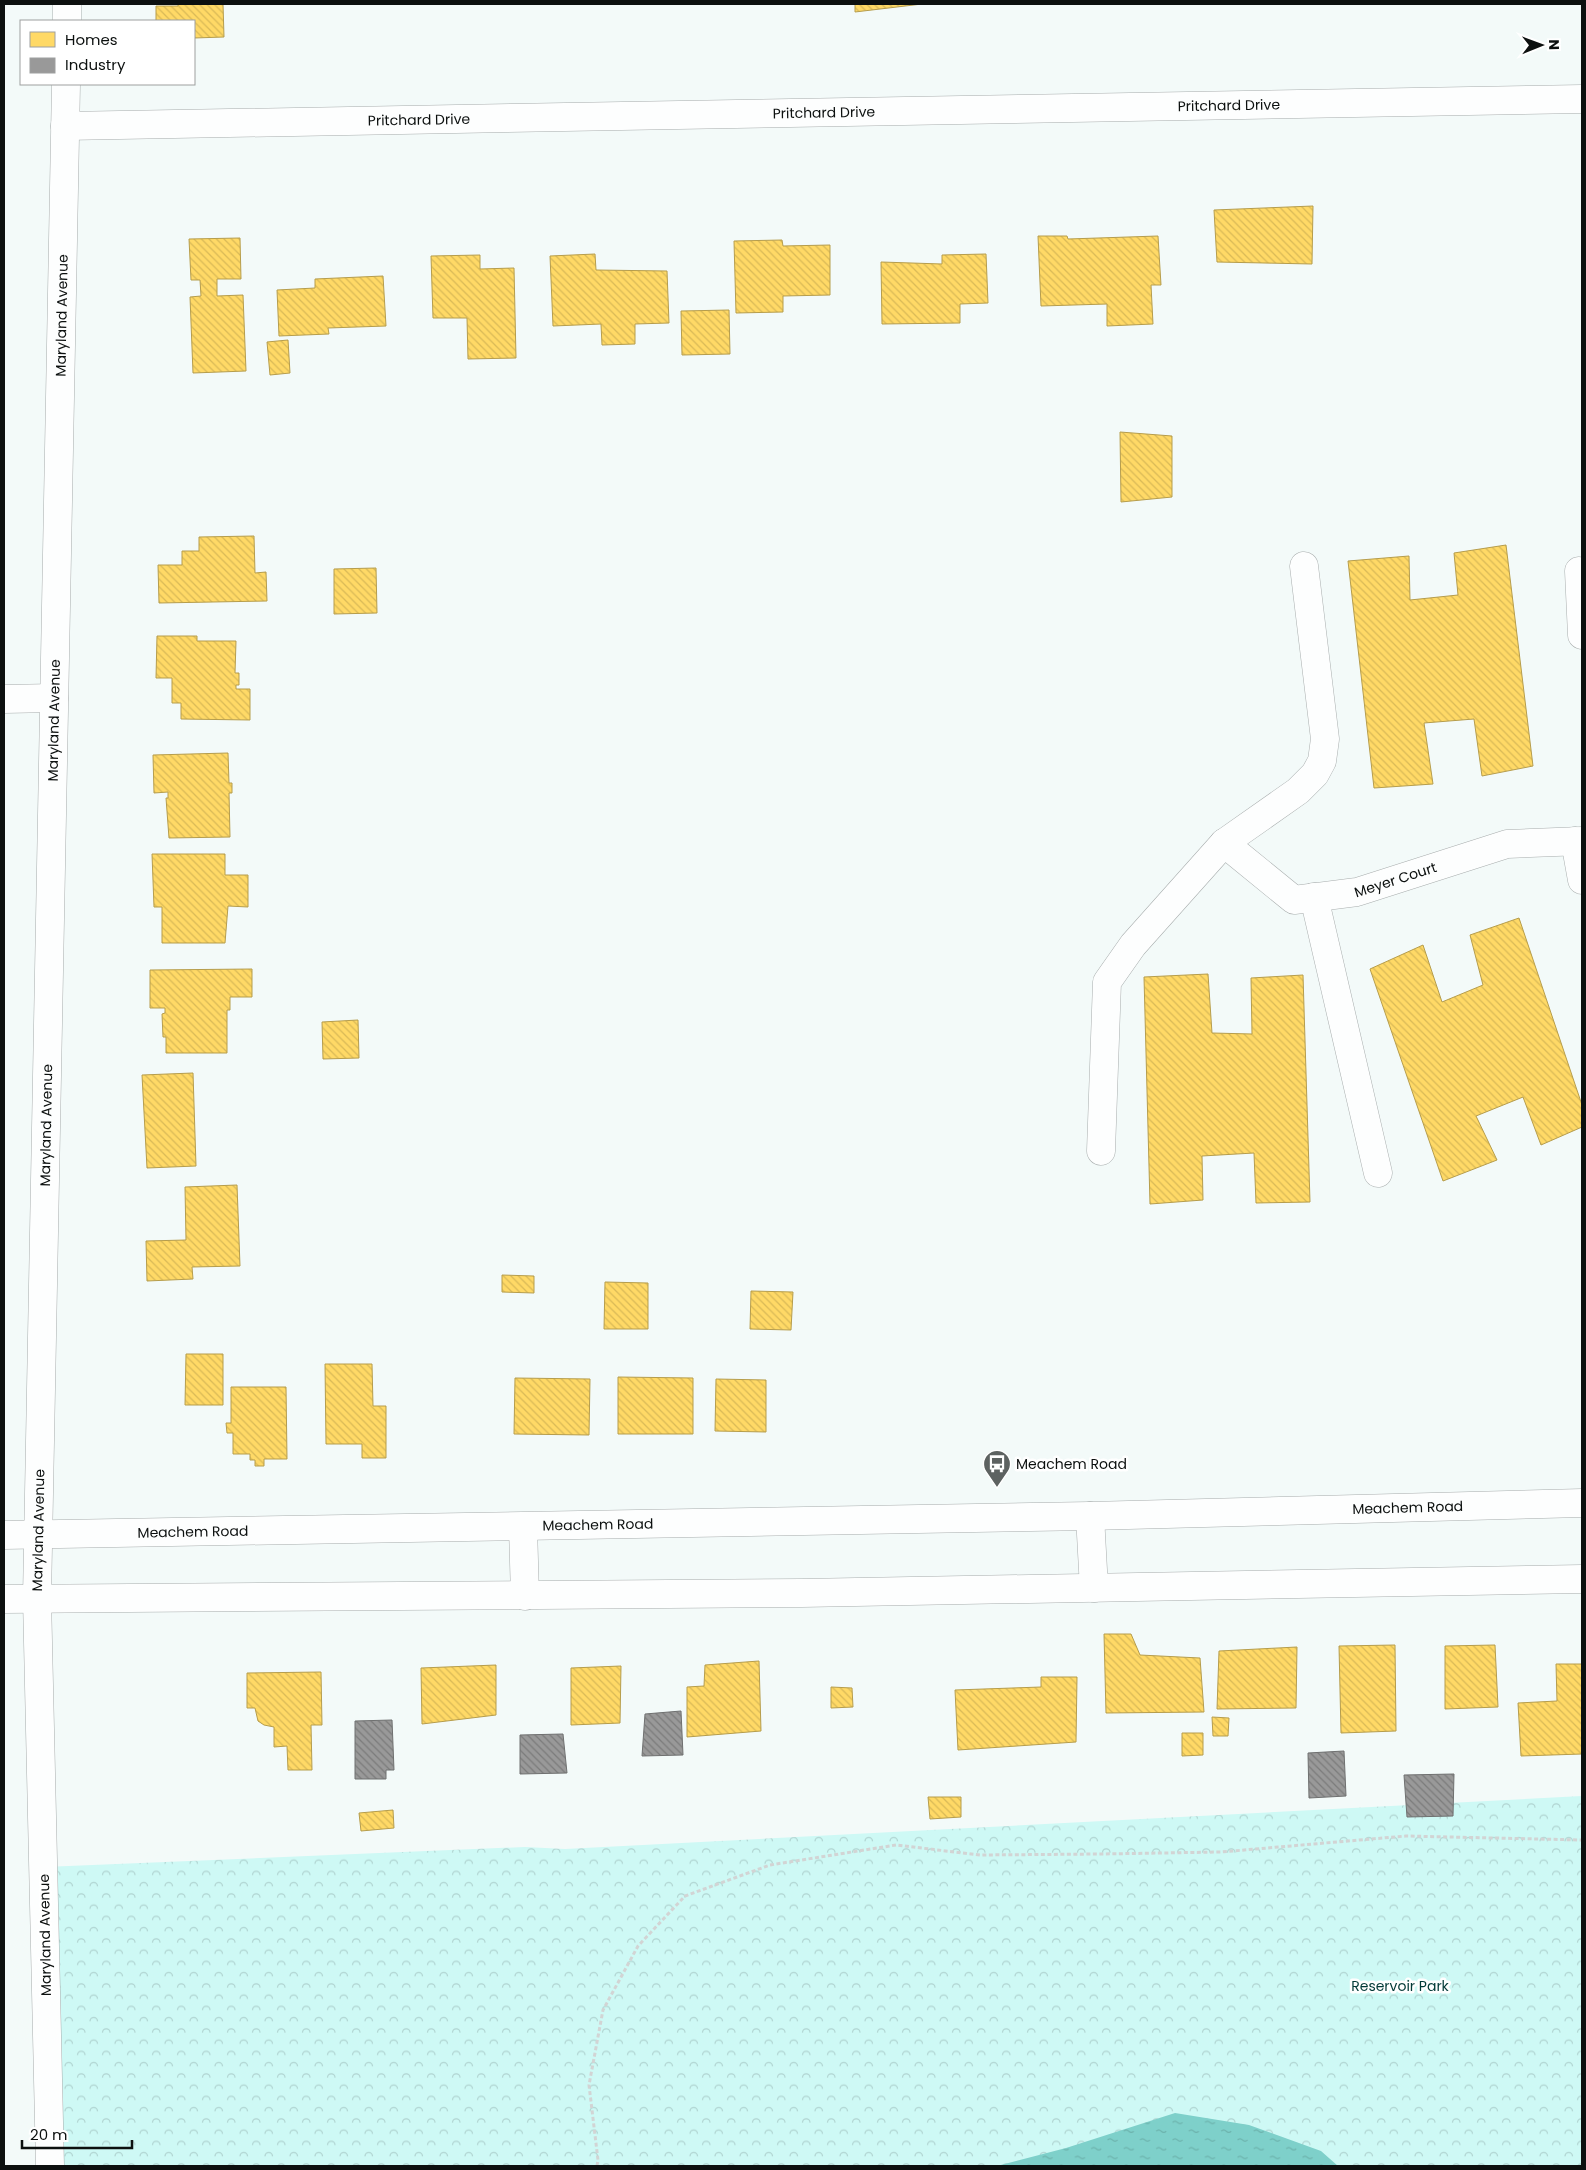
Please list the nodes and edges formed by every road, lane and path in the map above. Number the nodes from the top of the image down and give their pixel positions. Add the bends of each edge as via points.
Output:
1 (67, 4) edge
2 (67, 20) edge
3 (66, 85) edge
4 (1582, 99) edge
5 (65, 126) junction
6 (1304, 566) dead end
7 (1579, 571) dead end
8 (1582, 634) edge
9 (54, 698) junction
10 (4, 699) edge
11 (1579, 841) edge
12 (1224, 843) junction
13 (1582, 880) edge
14 (1314, 897) junction
15 (1101, 1151) dead end
16 (1378, 1173) dead end
17 (1582, 1503) edge
18 (1090, 1516) junction
19 (523, 1527) junction
20 (4, 1535) edge
21 (39, 1535) junction
22 (1582, 1579) edge
23 (1094, 1588) junction
24 (525, 1596) junction
25 (37, 1598) junction
26 (4, 1599) edge
27 (1582, 1840) edge
28 (50, 2166) edge
29 (597, 2166) edge

1 - 2 street
3 - 5 street, Maryland Avenue
4 - 5 street, Pritchard Drive
5 - 9 street, Maryland Avenue
6 - 12 street via 1325,739 1322,762 1298,791
7 - 8 street
9 - 10 street
9 - 21 street, Maryland Avenue
11 - 13 street
11 - 14 street, Meyer Court via 1507,844 1356,892
12 - 14 street, Meyer Court via 1294,900
12 - 15 street via 1133,945 1107,982
14 - 16 street
17 - 18 street, Meachem Road
18 - 19 street, Meachem Road
18 - 23 street
19 - 21 street, Meachem Road
19 - 24 street
20 - 21 street, Meachem Road
21 - 25 street, Maryland Avenue
22 - 23 street
23 - 24 street
24 - 25 street
25 - 26 street
25 - 28 street, Maryland Avenue
27 - 29 path via 1406,1836 1221,1852 980,1855 896,1845 770,1865 685,1896 638,1946 603,2010 588,2085

